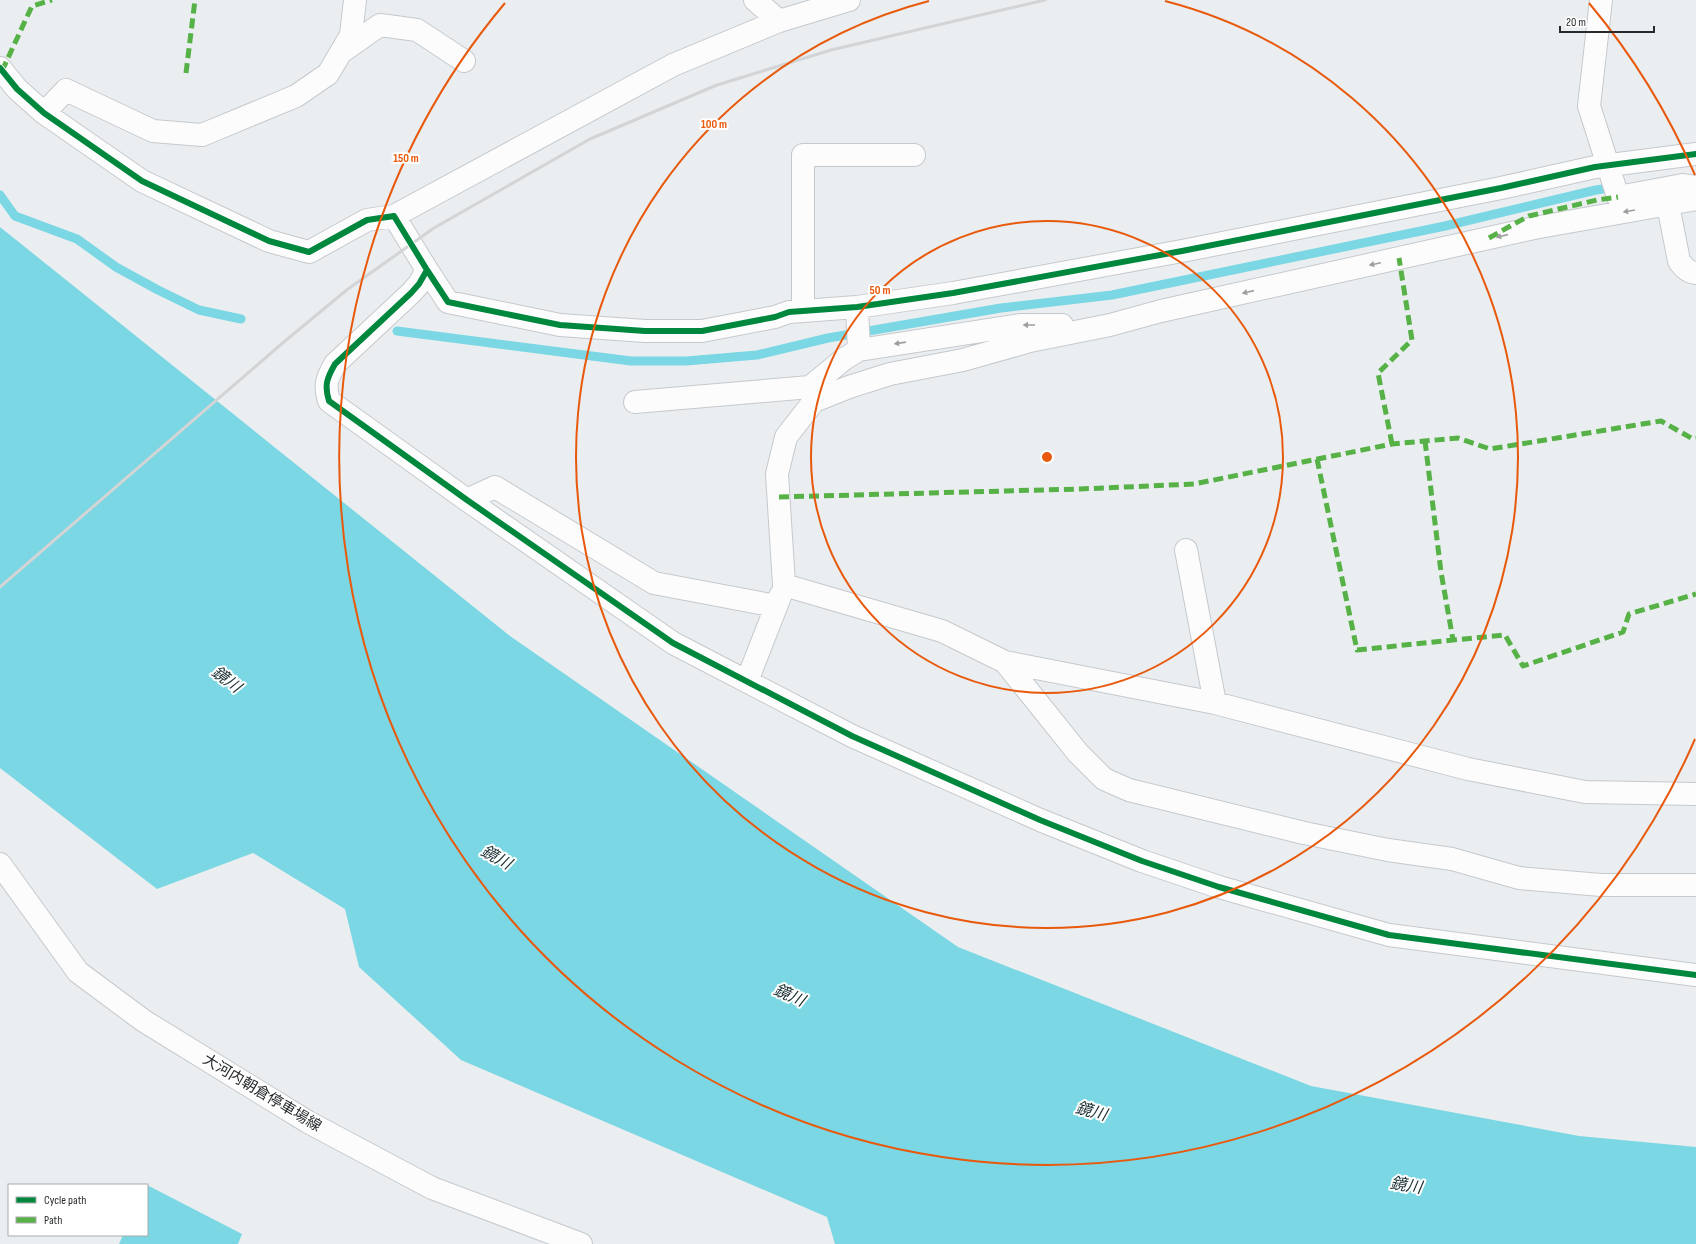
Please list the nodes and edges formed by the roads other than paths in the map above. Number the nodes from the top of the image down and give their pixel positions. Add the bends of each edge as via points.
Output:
1 (355, 0) edge
2 (754, 0) edge
3 (849, 0) edge
4 (1601, 0) edge
5 (779, 21) junction
6 (340, 53) junction
7 (464, 61) dead end
8 (0, 68) edge
9 (44, 112) junction
10 (1696, 154) edge
11 (914, 155) dead end
12 (1613, 183) junction
13 (1696, 187) edge
14 (1696, 199) edge
15 (1668, 204) junction
16 (394, 216) junction
17 (427, 270) junction
18 (1696, 273) edge
19 (803, 310) junction
20 (857, 310) junction
21 (1110, 325) junction
22 (859, 349) junction
23 (812, 394) junction
24 (635, 402) dead end
25 (467, 500) junction
26 (1186, 550) dead end
27 (784, 585) junction
28 (776, 606) junction
29 (1005, 662) junction
30 (747, 681) junction
31 (1215, 703) junction
32 (1696, 794) edge
33 (0, 864) edge
34 (1696, 885) edge
35 (1696, 975) edge
36 (581, 1244) edge

1 - 6 street via 351,36
2 - 5 street
3 - 5 street
4 - 12 street via 1589,106
5 - 16 street via 673,65
6 - 7 street via 380,25 417,30
6 - 9 street via 328,74 296,96 202,135 153,131 66,90
8 - 9 street via 17,89
9 - 16 street via 142,181 269,241 308,252 367,220
10 - 12 street
11 - 19 street via 803,155
12 - 13 street
12 - 20 street via 1595,167 1166,254
14 - 15 street
15 - 18 street via 1679,261 1684,268
15 -> 21 street via 1534,228 1161,311
16 - 17 street
17 - 19 street via 448,302 560,325 702,331
17 - 25 street via 419,284 335,364 328,375 325,389 329,401
19 - 20 street
20 - 22 street
21 -> 22 street via 1020,326
21 - 23 street via 1030,341 963,360 890,374 848,387
22 - 23 street via 844,359
23 - 24 street
23 - 27 street via 786,437 777,474
25 - 28 street via 495,487 654,583
25 - 30 street via 673,643
26 - 31 street
27 - 28 street
27 - 29 street via 942,631
28 - 30 street
29 - 31 street
29 - 34 street via 1088,763 1104,779 1129,790 1304,833 1388,850 1452,859 1519,878 1601,885
30 - 35 street via 852,736 1040,820 1142,861 1219,887 1389,935
31 - 32 street via 1468,769 1585,792
33 - 36 street, 大河内朝倉停車場線 via 78,972 144,1021 308,1122 432,1188

